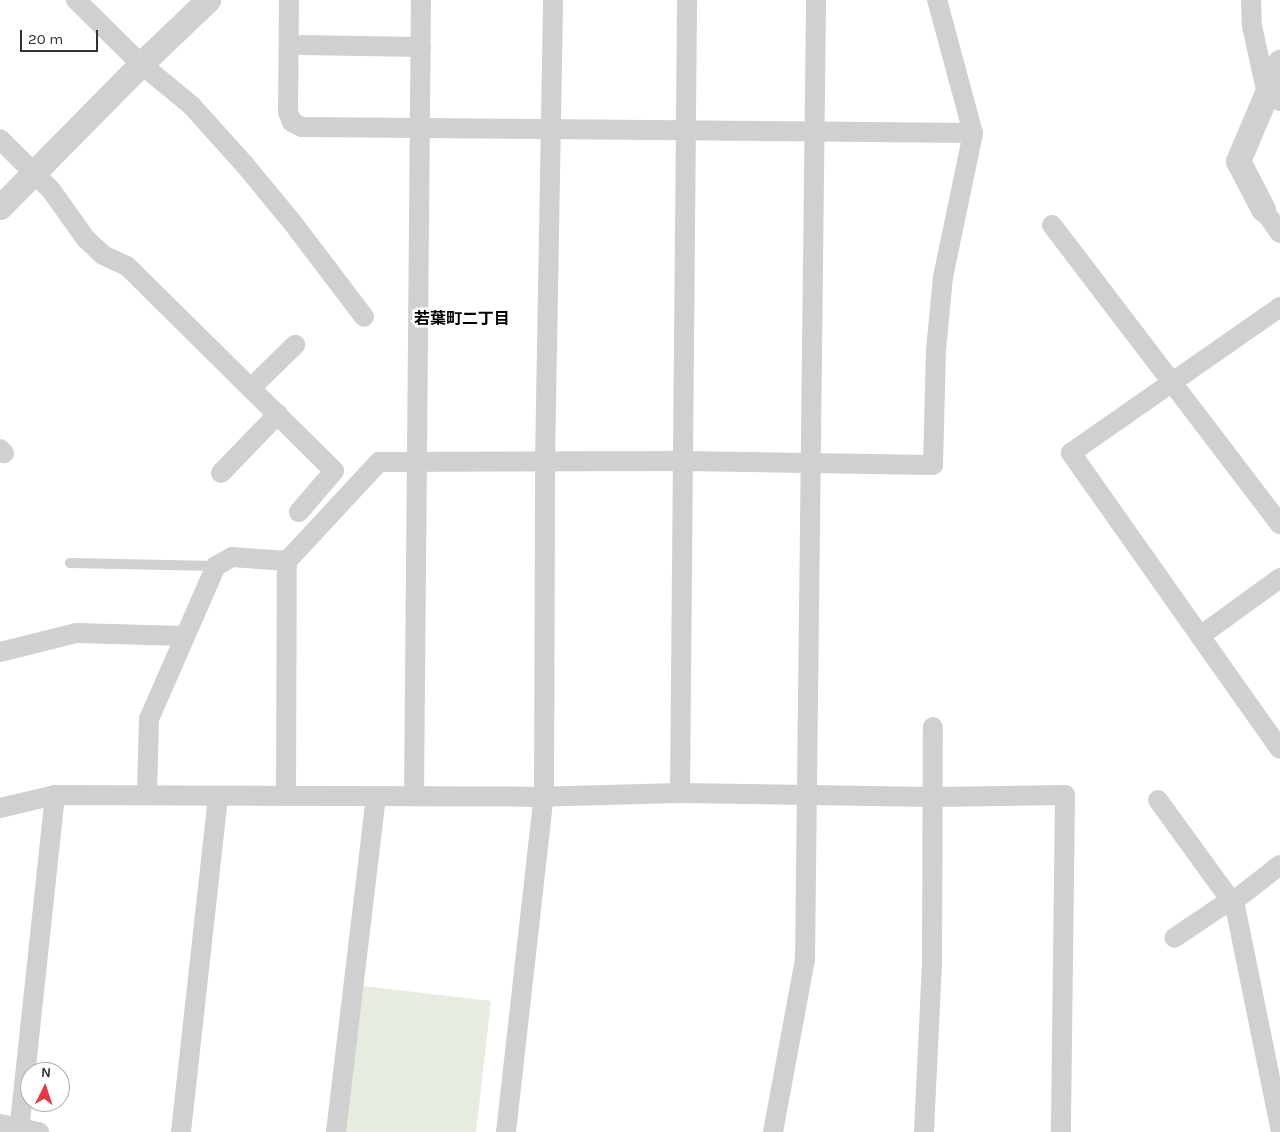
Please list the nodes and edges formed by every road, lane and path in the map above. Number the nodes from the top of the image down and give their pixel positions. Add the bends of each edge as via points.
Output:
1 (76, 0) edge
2 (208, 0) edge
3 (289, 0) edge
4 (421, 0) edge
5 (553, 0) edge
6 (687, 0) edge
7 (816, 0) edge
8 (937, 0) edge
9 (1251, 0) edge
10 (301, 45) dead end
11 (421, 48) junction
12 (1280, 62) edge
13 (141, 64) junction
14 (1273, 98) edge
15 (419, 127) junction
16 (552, 129) junction
17 (686, 130) junction
18 (814, 132) junction
19 (973, 133) junction
20 (0, 139) edge
21 (34, 174) junction
22 (0, 206) edge
23 (1263, 209) joint
24 (1052, 225) dead end
25 (1280, 233) edge
26 (1280, 307) edge
27 (364, 318) dead end
28 (295, 345) dead end
29 (1172, 382) junction
30 (251, 388) junction
31 (278, 414) junction
32 (417, 461) junction
33 (682, 461) junction
34 (545, 462) junction
35 (809, 463) junction
36 (221, 473) dead end
37 (299, 512) dead end
38 (1280, 524) edge
39 (287, 562) junction
40 (70, 563) dead end
41 (216, 566) junction
42 (1280, 578) edge
43 (184, 636) junction
44 (1200, 636) junction
45 (0, 652) edge
46 (933, 727) dead end
47 (1280, 749) edge
48 (680, 793) junction
49 (147, 794) junction
50 (54, 795) junction
51 (544, 795) junction
52 (218, 796) junction
53 (286, 796) junction
54 (376, 796) junction
55 (414, 796) junction
56 (807, 796) junction
57 (932, 797) junction
58 (1158, 800) dead end
59 (0, 808) edge
60 (1280, 866) edge
61 (1234, 901) junction
62 (1174, 938) dead end
63 (0, 1124) edge
64 (1280, 1127) edge
65 (26, 1130) edge
66 (180, 1132) edge
67 (336, 1132) edge
68 (506, 1132) edge
69 (773, 1132) edge
70 (924, 1132) edge
71 (1060, 1132) edge

1 - 13 street
2 - 13 street
3 - 15 street via 288,112 292,122 302,127
4 - 11 street
5 - 16 street
6 - 17 street
7 - 18 street
8 - 19 street
9 - 14 street via 1252,26
10 - 11 street
11 - 15 street
12 - 14 street
13 - 21 street
13 - 27 street via 191,105 245,165
14 - 23 street via 1238,161
15 - 16 street
15 - 32 street
16 - 17 street
16 - 34 street
17 - 18 street
17 - 33 street
18 - 19 street
18 - 35 street
19 - 35 street via 943,278 936,350 932,466
20 - 21 street
21 - 22 street
21 - 30 street via 51,190 86,239 102,255 127,266
23 - 25 street
24 - 29 street
26 - 29 street
28 - 30 street
29 - 38 street
29 - 44 street via 1071,453
30 - 31 street
31 - 36 street
31 - 37 street via 334,471
32 - 34 street
32 - 39 street via 379,462
32 - 55 street
33 - 34 street
33 - 35 street
33 - 48 street
34 - 51 street
35 - 56 street
39 - 41 street via 232,557
39 - 53 street
40 - 41 lane
41 - 43 street
42 - 44 street
43 - 45 street via 76,633
43 - 49 street via 148,719
44 - 47 street
46 - 57 street
48 - 51 street
48 - 56 street
49 - 50 street
49 - 52 street
50 - 59 street
50 - 65 street
51 - 55 street
51 - 68 street
52 - 53 street
52 - 66 street
53 - 54 street
54 - 55 street
54 - 67 street
56 - 57 street
56 - 69 street via 805,959
57 - 70 street via 932,965
57 - 71 street via 1065,795
58 - 61 street
60 - 61 street
61 - 62 street
61 - 64 street
63 - 65 street

